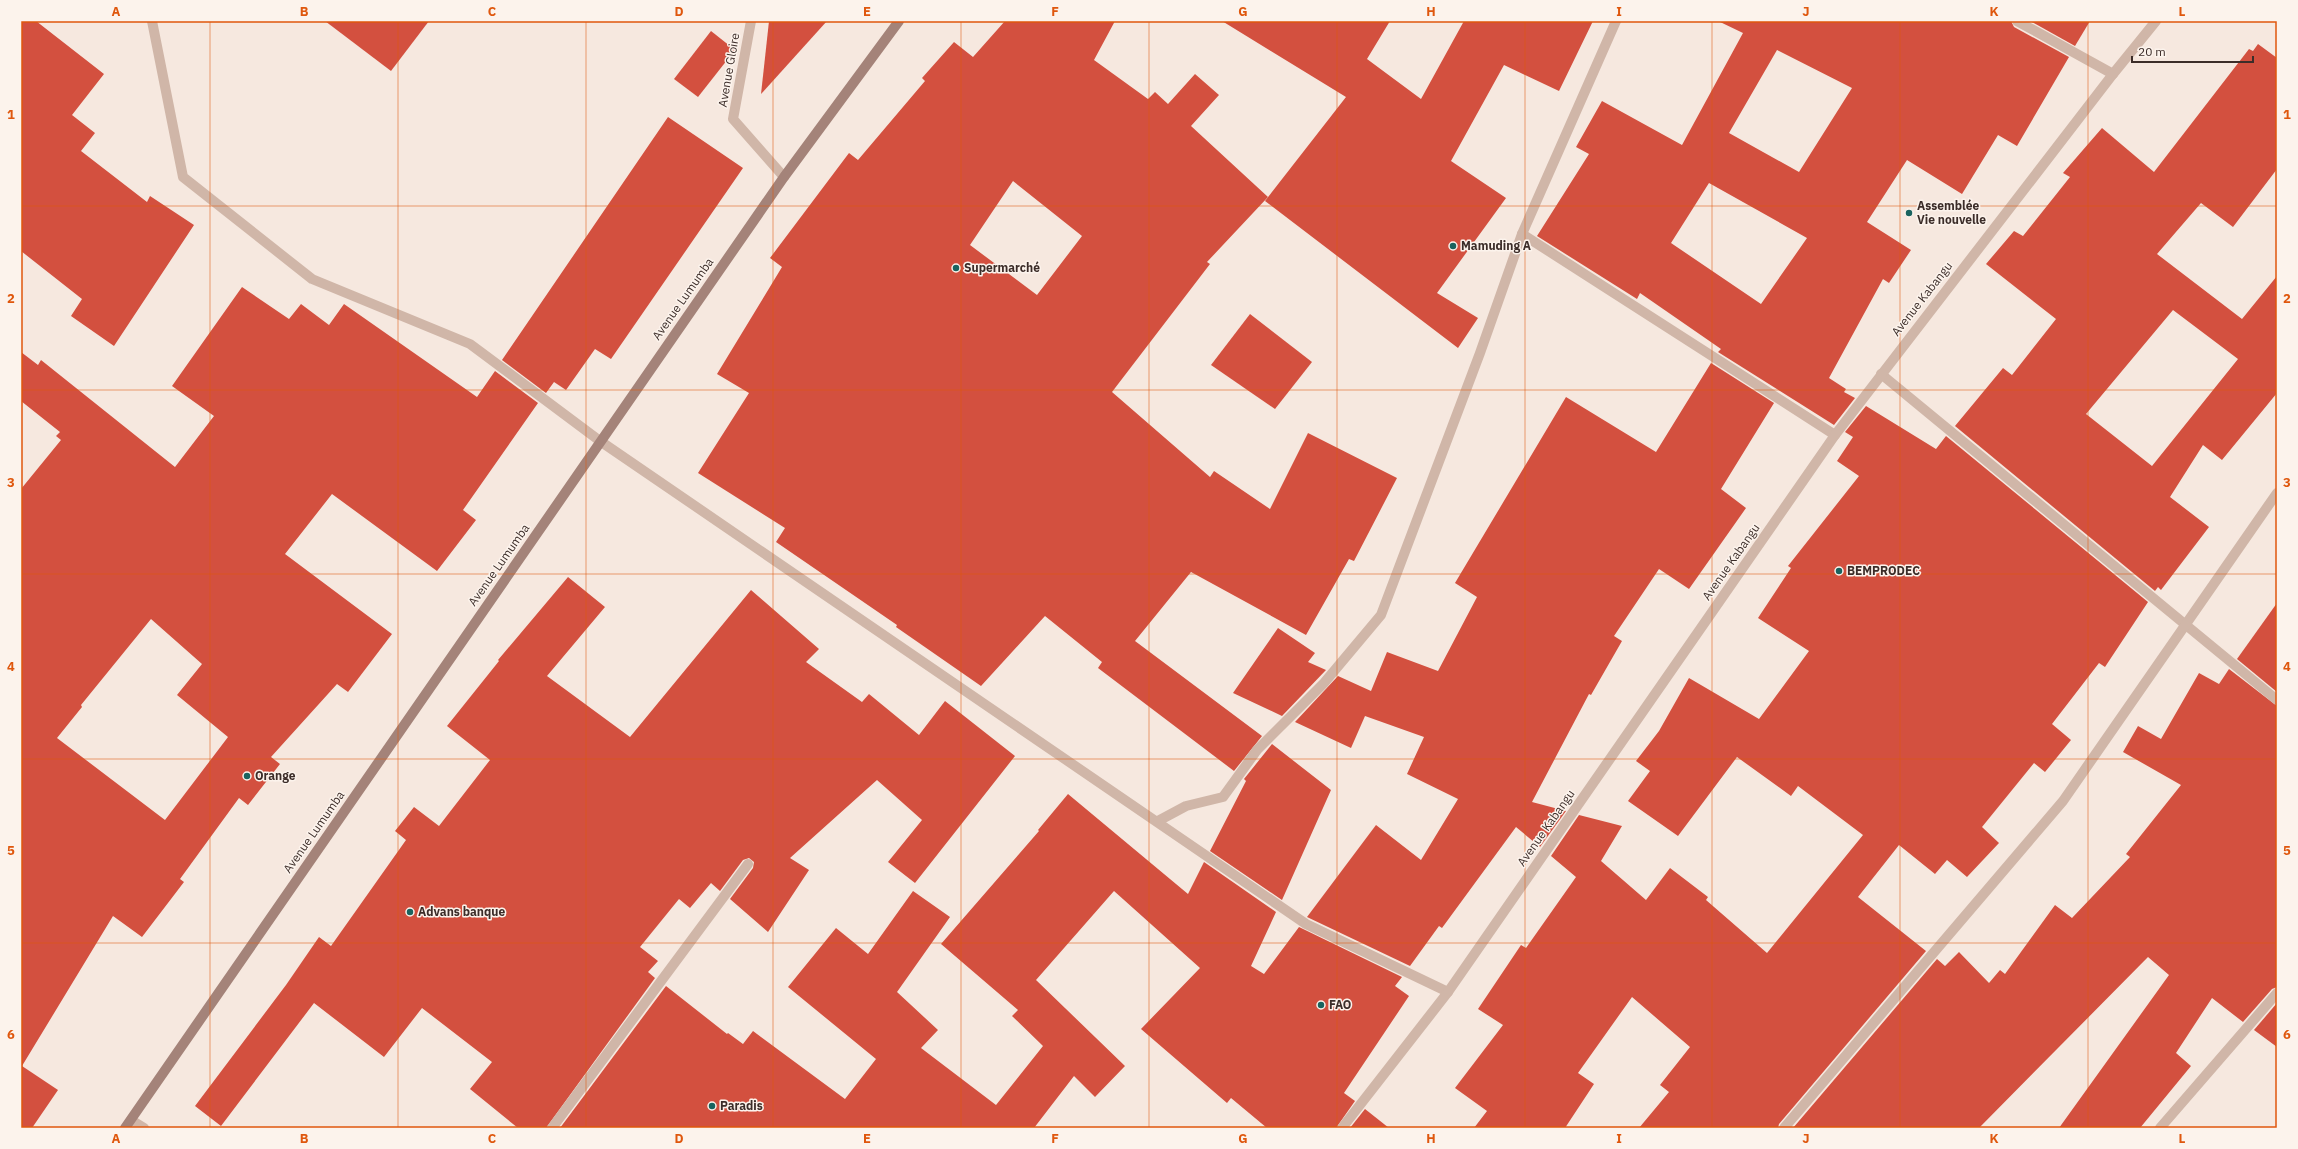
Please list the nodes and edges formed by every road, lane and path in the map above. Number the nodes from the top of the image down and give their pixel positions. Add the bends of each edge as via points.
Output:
1 (152, 21) edge
2 (751, 21) edge
3 (899, 21) edge
4 (1616, 21) edge
5 (2017, 21) edge
6 (2156, 21) edge
7 (2113, 74) junction
8 (784, 177) junction
9 (1522, 234) junction
10 (1881, 374) junction
11 (1835, 435) junction
12 (600, 441) junction
13 (2277, 493) edge
14 (2186, 624) junction
15 (2277, 700) edge
16 (1158, 821) junction
17 (748, 864) dead end
18 (1448, 992) junction
19 (2277, 993) edge
20 (128, 1124) edge
21 (144, 1128) edge
22 (552, 1128) edge
23 (1342, 1128) edge
24 (1784, 1128) edge
25 (2160, 1128) edge

1 - 12 street via 182,177 312,279 470,344
2 - 8 street, Avenue Gloire via 733,119
3 - 8 main road, Avenue Lumumba
4 - 9 street
5 - 7 street
6 - 7 street, Avenue Kabangu
7 - 10 street, Avenue Kabangu
8 - 12 main road, Avenue Lumumba
9 - 11 street
9 - 16 street via 1480,354 1381,615 1324,683 1257,750 1223,797 1186,806
10 - 11 street, Avenue Kabangu
10 - 14 street
11 - 18 street, Avenue Kabangu
12 - 16 street
12 - 20 main road, Avenue Lumumba
13 - 14 street
14 - 15 street
14 - 24 street via 2062,801
16 - 18 street via 1306,924
17 - 22 street
18 - 23 street, Avenue Kabangu
19 - 25 street
20 - 21 street

